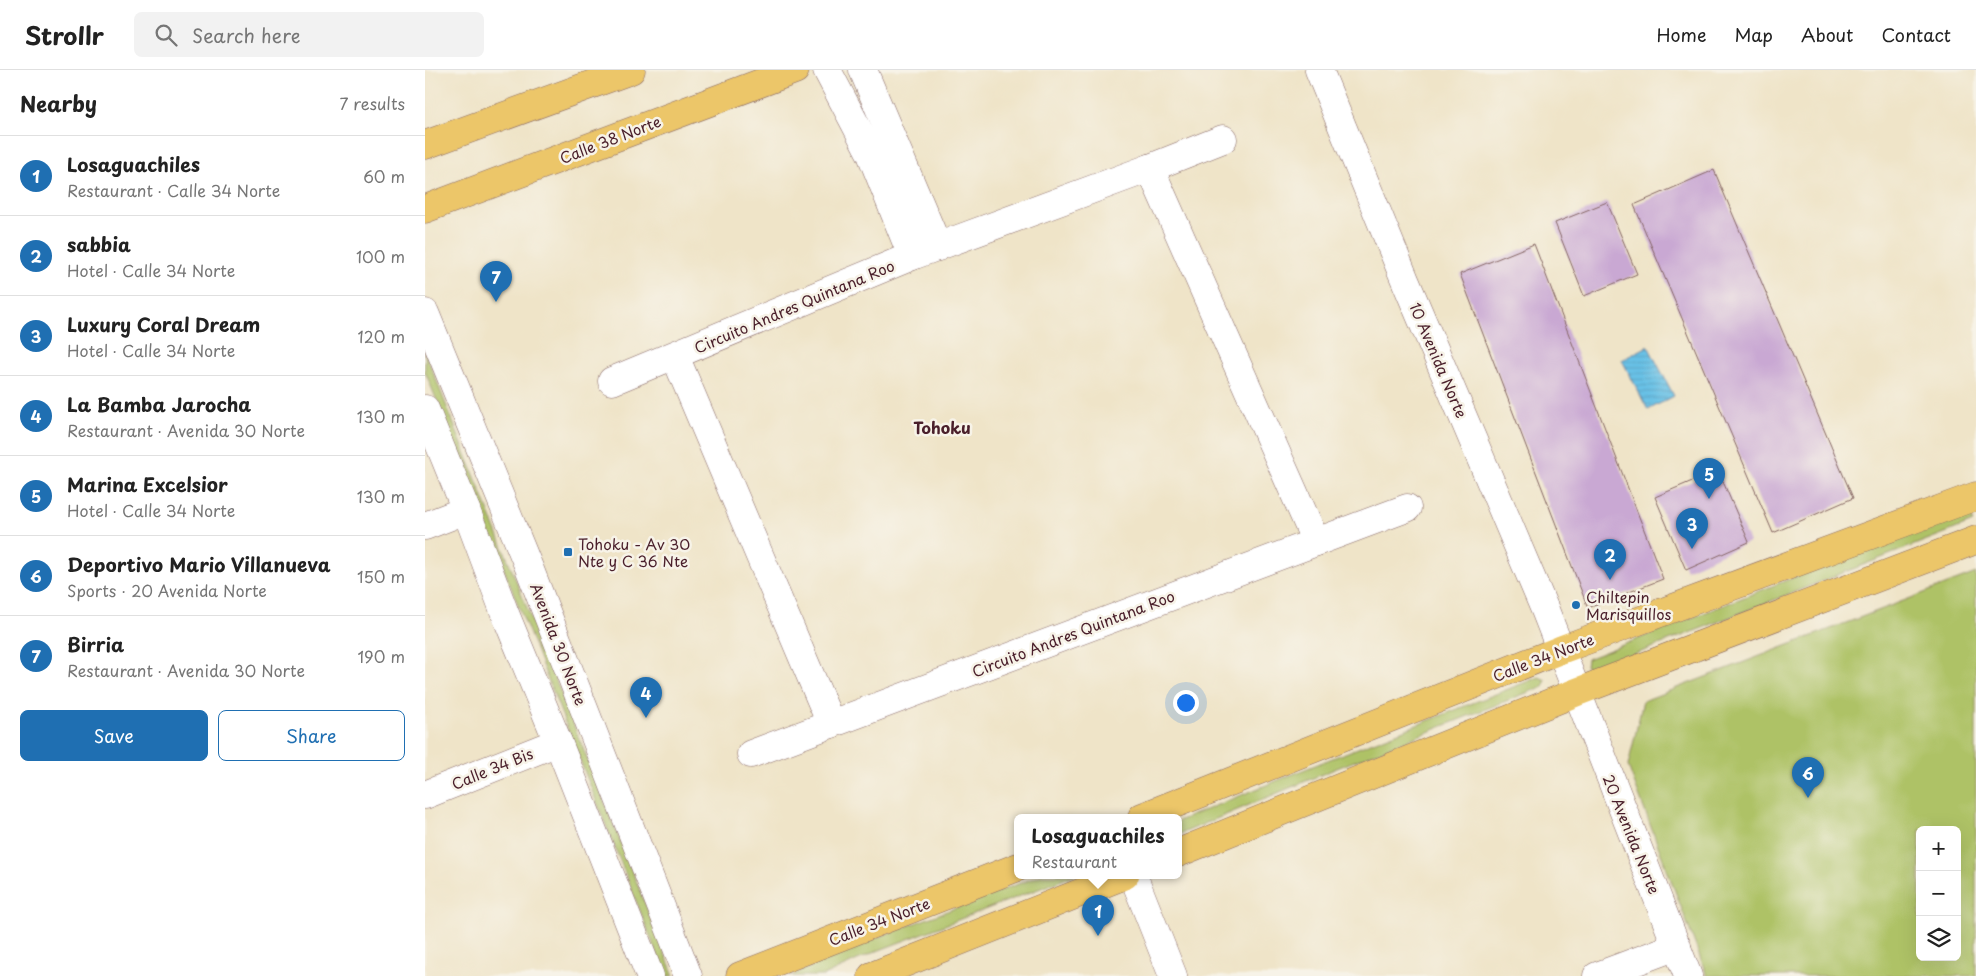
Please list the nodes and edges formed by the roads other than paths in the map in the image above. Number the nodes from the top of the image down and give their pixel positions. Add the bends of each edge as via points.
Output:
1 (795, 70) edge
2 (827, 70) edge
3 (863, 70) edge
4 (1319, 70) edge
5 (615, 73) edge
6 (1223, 139) dead end
7 (425, 145) edge
8 (1150, 168) junction
9 (425, 209) edge
10 (938, 247) junction
11 (912, 256) junction
12 (425, 314) edge
13 (675, 356) junction
14 (612, 381) dead end
15 (425, 409) edge
16 (1976, 496) edge
17 (1407, 508) dead end
18 (466, 510) junction
19 (425, 526) edge
20 (1976, 540) edge
21 (1316, 542) junction
22 (1560, 650) junction
23 (1577, 692) junction
24 (831, 724) junction
25 (559, 742) junction
26 (751, 754) dead end
27 (425, 795) edge
28 (1150, 814) edge
29 (1182, 851) edge
30 (1014, 869) edge
31 (1115, 879) edge
32 (1135, 879) edge
33 (1677, 946) junction
34 (650, 976) edge
35 (688, 976) edge
36 (740, 976) edge
37 (872, 976) edge
38 (1173, 976) edge
39 (1597, 976) edge
40 (1688, 976) edge

1 - 9 main road, Calle 38 Norte
2 - 11 street, Circuito Andres Quintana Roo via 871,154
3 - 10 street
4 - 22 street, 10 Avenida Norte
5 - 7 main road
6 - 8 street, Circuito Andres Quintana Roo
8 - 10 street, Circuito Andres Quintana Roo
8 - 21 street
10 - 11 street, Circuito Andres Quintana Roo
11 - 13 street, Circuito Andres Quintana Roo
12 - 35 street, Avenida 30 Norte via 531,570
13 - 14 street, Circuito Andres Quintana Roo
13 - 24 street, Circuito Andres Quintana Roo
15 - 18 street
16 - 22 main road, Calle 34 Norte
17 - 21 street, Circuito Andres Quintana Roo
18 - 19 street
18 - 25 street
20 - 23 main road
21 - 24 street, Circuito Andres Quintana Roo
22 - 23 street, 10 Avenida Norte
22 - 28 main road, Calle 34 Norte
23 - 29 main road
23 - 33 street, 20 Avenida Norte
24 - 26 street, Circuito Andres Quintana Roo
25 - 27 street, Calle 34 Bis
25 - 34 street
30 - 36 main road, Calle 34 Norte
31 - 37 main road
32 - 38 street
33 - 39 street
33 - 40 street, 20 Avenida Norte

